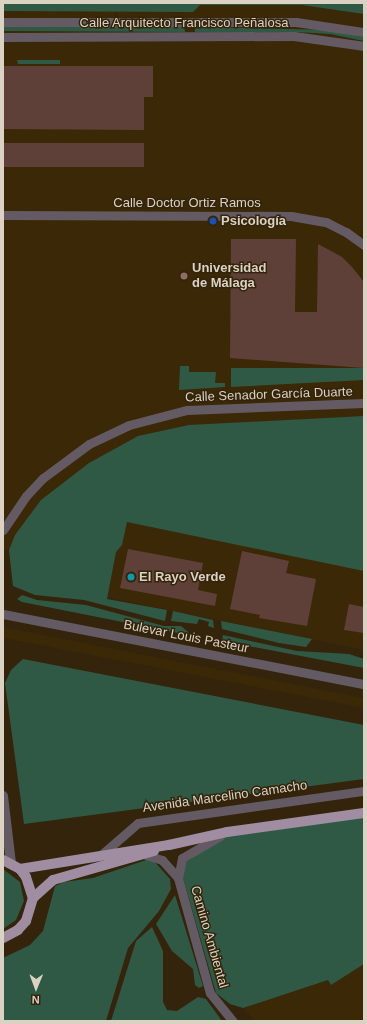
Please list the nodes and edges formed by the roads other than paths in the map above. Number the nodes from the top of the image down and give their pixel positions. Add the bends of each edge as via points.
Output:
1 (3, 22) edge
2 (364, 32) edge
3 (3, 37) edge
4 (364, 46) edge
5 (3, 215) edge
6 (364, 245) edge
7 (364, 404) edge
8 (3, 530) edge
9 (3, 614) edge
10 (364, 684) edge
11 (364, 791) edge
12 (3, 796) edge
13 (364, 813) edge
14 (227, 832) junction
15 (169, 845) junction
16 (101, 855) junction
17 (146, 855) junction
18 (11, 864) edge
19 (178, 878) junction
20 (33, 898) junction
21 (3, 938) edge
22 (233, 1021) edge

1 - 2 street, Calle Arquitecto Francisco Peñalosa via 296,22
3 - 4 street, Calle Arquitecto Francisco Peñalosa via 294,36
5 - 6 street, Calle Doctor Ortiz Ramos via 291,216 326,222
7 - 8 street, Calle Senador García Duarte via 187,410 129,425 89,444 43,478
9 - 10 street, Bulevar Louis Pasteur
11 - 16 street, Avenida Marcelino Camacho via 138,823
12 - 18 street
13 - 14 main road
14 - 15 main road
14 - 19 street, Camino Ambiental via 189,851 182,858
15 - 16 main road
15 - 17 main road
16 - 18 main road
17 - 19 street, Camino Ambiental via 162,860
17 - 20 main road via 53,880
18 - 20 main road via 29,882
19 - 22 street, Camino Ambiental via 210,993
20 - 21 main road via 26,921 18,930

